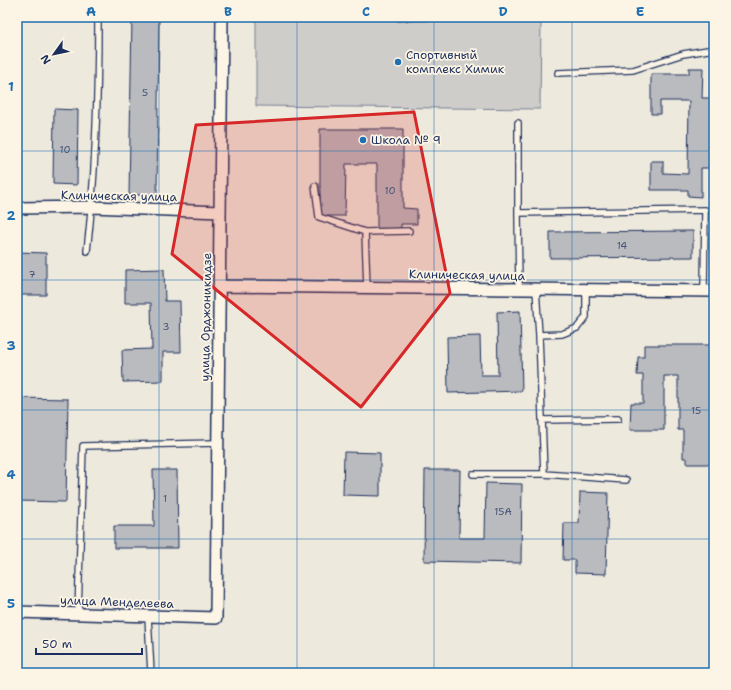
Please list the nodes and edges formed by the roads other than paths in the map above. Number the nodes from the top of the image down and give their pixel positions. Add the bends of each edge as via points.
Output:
1 (98, 17) edge
2 (222, 17) edge
3 (714, 49) edge
4 (558, 73) dead end
5 (518, 123) dead end
6 (314, 186) dead end
7 (92, 207) junction
8 (17, 208) edge
9 (220, 212) junction
10 (518, 213) junction
11 (409, 231) dead end
12 (365, 232) junction
13 (87, 251) dead end
14 (219, 286) junction
15 (367, 287) junction
16 (519, 289) junction
17 (536, 289) junction
18 (586, 290) junction
19 (709, 291) edge
20 (539, 335) junction
21 (618, 419) dead end
22 (542, 420) junction
23 (217, 443) junction
24 (473, 474) dead end
25 (544, 474) junction
26 (626, 480) dead end
27 (17, 612) edge
28 (78, 614) junction
29 (148, 617) junction
30 (216, 618) joint
31 (151, 673) edge

1 - 7 lane via 98,82
2 - 9 street, улица Орджоникидзе
3 - 4 lane via 683,54 633,70
5 - 10 lane
6 - 12 lane via 319,217
7 - 8 street, Клиническая улица
7 - 9 street, Клиническая улица
7 - 13 lane
9 - 14 street, улица Орджоникидзе
10 - 16 lane
10 - 19 lane via 704,210
11 - 12 lane
12 - 15 lane
14 - 15 street, Клиническая улица
14 - 23 street, улица Орджоникидзе
15 - 16 street, Клиническая улица
16 - 17 street, Клиническая улица
17 - 18 street, Клиническая улица
17 - 20 lane
18 - 19 street, Клиническая улица
18 - 20 lane via 586,317 577,328 562,334
20 - 22 lane
21 - 22 lane
22 - 25 lane
23 - 28 lane via 83,446
23 - 30 street, улица Орджоникидзе
24 - 25 lane
25 - 26 lane
27 - 28 street, улица Менделеева
28 - 29 street, улица Менделеева
29 - 30 street, улица Менделеева
29 - 31 lane

